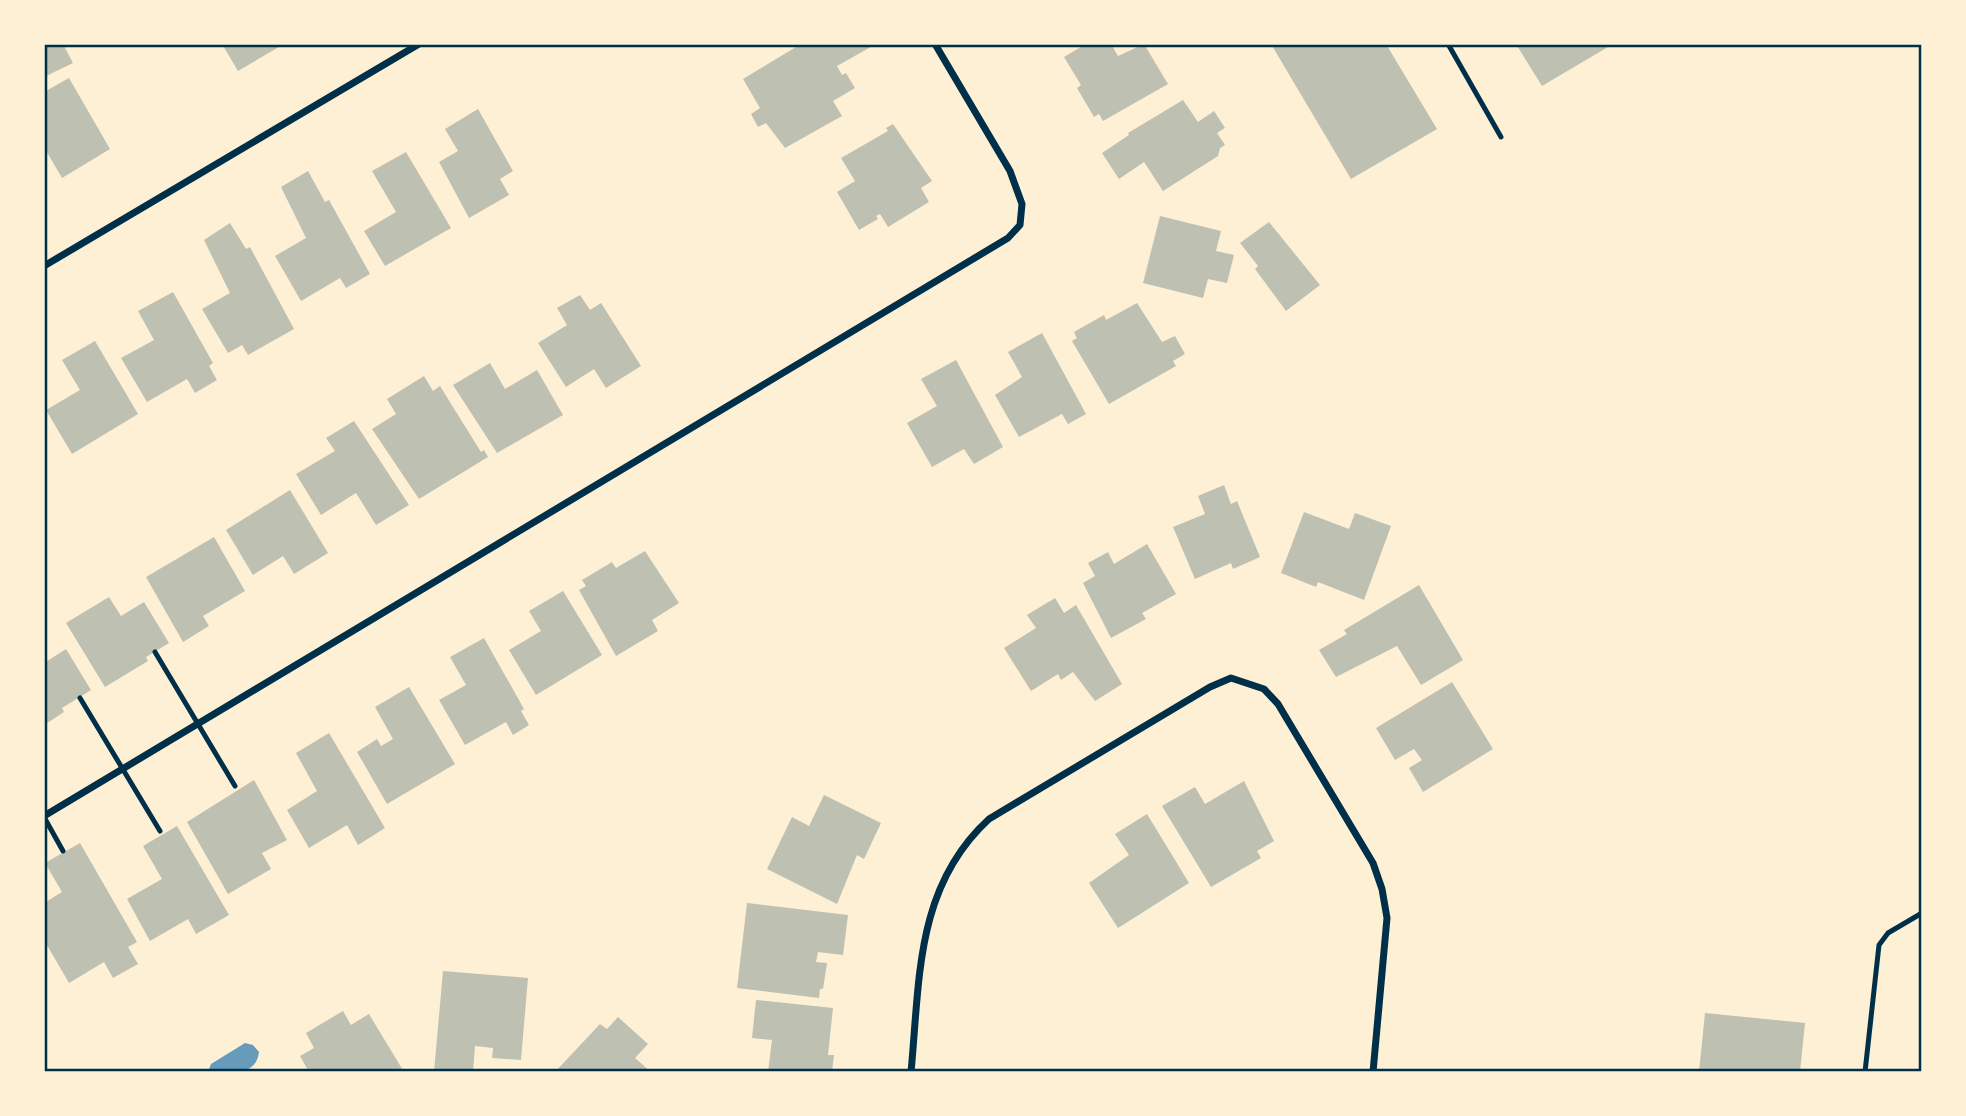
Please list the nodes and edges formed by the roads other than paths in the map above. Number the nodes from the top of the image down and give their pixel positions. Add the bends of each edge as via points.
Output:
1 (399, 44) edge
2 (419, 44) edge
3 (934, 44) edge
4 (1448, 44) edge
5 (404, 52) junction
6 (1501, 136) dead end
7 (44, 267) edge
8 (155, 652) dead end
9 (80, 698) dead end
10 (198, 724) junction
11 (123, 769) junction
12 (235, 786) dead end
13 (44, 817) edge
14 (160, 831) dead end
15 (63, 851) dead end
16 (1922, 913) edge
17 (911, 1072) edge
18 (1373, 1072) edge
19 (1866, 1072) edge

1 - 5 street
2 - 5 street
3 - 10 street via 1010,171 1022,216 1014,232
4 - 6 lane
5 - 7 street
8 - 10 lane
9 - 11 lane
10 - 11 street
10 - 12 lane
11 - 13 street
11 - 14 lane
13 - 15 lane
16 - 19 lane via 1888,933 1879,945
17 - 18 street via 930,909 950,864 968,839 989,820 1231,678 1264,690 1278,704 1373,863 1387,918

